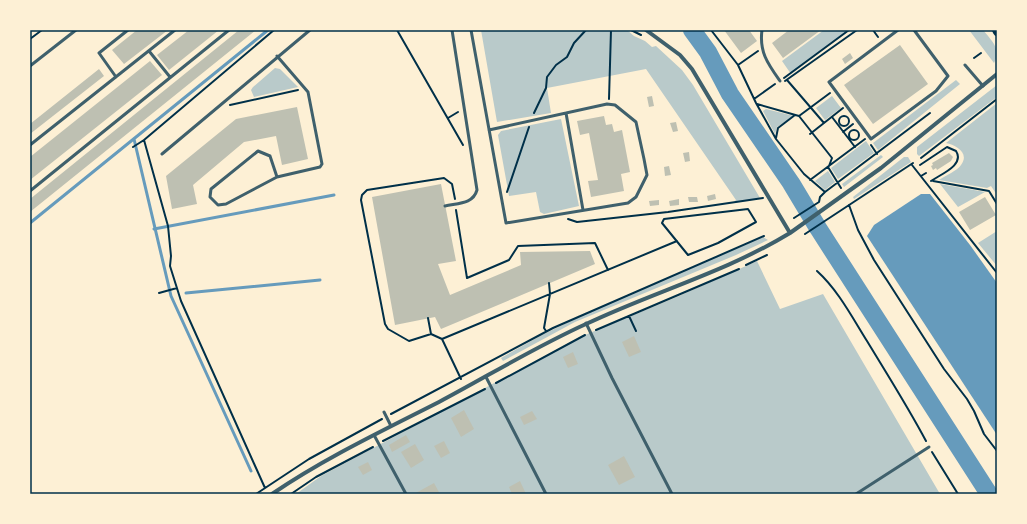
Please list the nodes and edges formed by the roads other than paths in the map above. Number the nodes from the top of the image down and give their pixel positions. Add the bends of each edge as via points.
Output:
1 (76, 30) edge
2 (128, 30) edge
3 (175, 30) edge
4 (229, 30) edge
5 (310, 30) edge
6 (452, 30) edge
7 (471, 30) edge
8 (646, 30) edge
9 (762, 30) edge
10 (898, 30) edge
11 (914, 30) edge
12 (149, 51) junction
13 (277, 56) junction
14 (965, 64) dead end
15 (30, 66) edge
16 (997, 74) edge
17 (116, 76) junction
18 (170, 77) junction
19 (780, 81) road end
20 (983, 86) junction
21 (566, 112) junction
22 (489, 130) junction
23 (30, 145) edge
24 (162, 154) dead end
25 (277, 177) junction
26 (30, 191) edge
27 (446, 206) dead end
28 (583, 210) junction
29 (790, 233) junction
30 (586, 323) junction
31 (486, 377) junction
32 (384, 412) dead end
33 (391, 426) junction
34 (374, 435) junction
35 (929, 447) road end
36 (272, 494) edge
37 (406, 494) edge
38 (546, 494) edge
39 (672, 494) edge
40 (856, 494) edge

1 - 15 lane
2 - 17 lane via 99,53
3 - 12 lane
4 - 18 lane
5 - 13 lane
6 - 27 lane via 477,190 475,197 469,202
7 - 22 lane
8 - 29 street via 680,55 692,69
9 - 19 lane via 762,48 767,65
10 - 11 lane via 829,82 871,139 936,91 948,76
12 - 17 lane
12 - 18 lane
13 - 24 lane
13 - 25 lane via 308,92 322,164 316,170
14 - 20 lane
16 - 20 street
17 - 23 lane
18 - 26 lane
20 - 29 street via 908,149
21 - 22 lane
21 - 28 lane
21 - 28 lane via 607,104 616,105 636,122 647,175 636,197 628,203
22 - 28 lane via 506,223
25 - 25 lane via 226,204 218,205 210,197 211,189 258,151 270,156
29 - 30 street via 734,262
30 - 31 street
30 - 39 lane
31 - 33 street
31 - 38 lane
32 - 33 lane
33 - 34 street
34 - 36 street via 327,459
34 - 37 lane
35 - 40 lane

